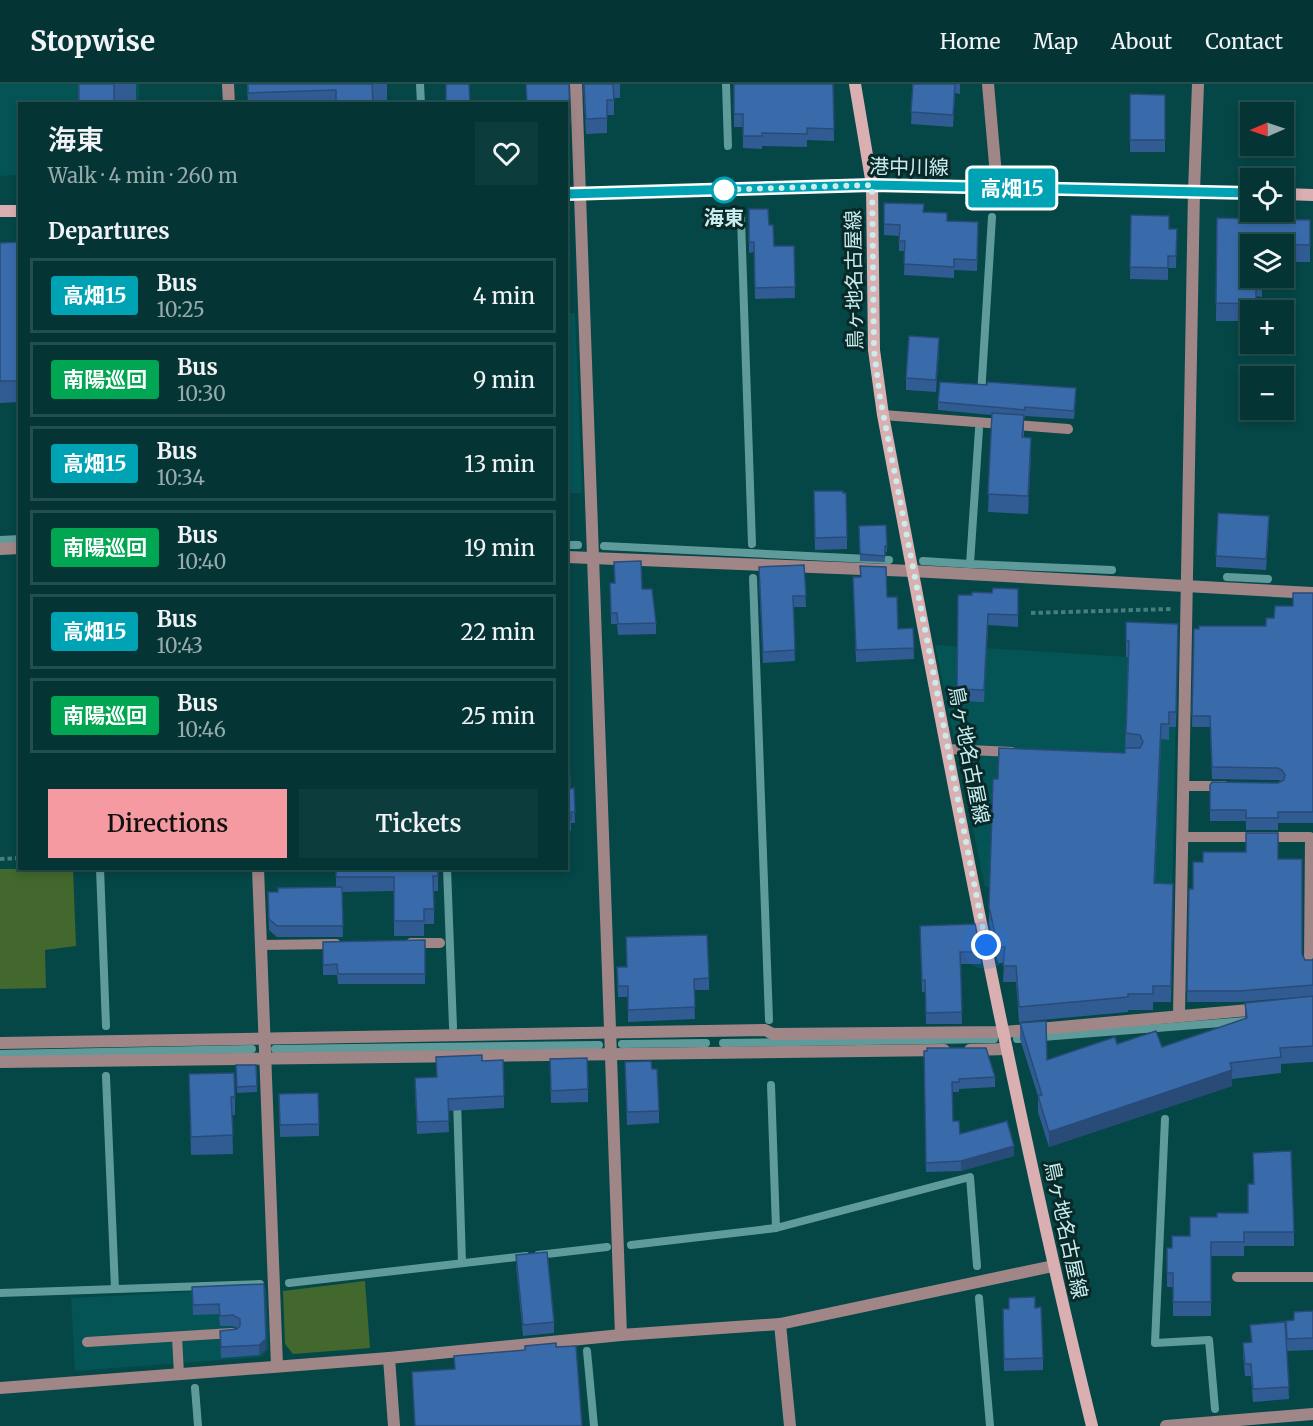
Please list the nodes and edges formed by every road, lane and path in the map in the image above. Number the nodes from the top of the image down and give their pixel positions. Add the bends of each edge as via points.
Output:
1 (228, 84) edge
2 (576, 84) edge
3 (855, 84) edge
4 (988, 84) edge
5 (1198, 84) edge
6 (229, 102) edge
7 (872, 185) junction
8 (997, 187) junction
9 (1194, 191) junction
10 (1240, 193) edge
11 (573, 194) edge
12 (1294, 194) edge
13 (1313, 195) edge
14 (0, 211) edge
15 (18, 211) edge
16 (883, 415) junction
17 (1068, 429) dead end
18 (18, 548) edge
19 (0, 549) edge
20 (568, 557) edge
21 (595, 559) junction
22 (912, 571) junction
23 (1186, 586) junction
24 (1313, 593) edge
25 (1186, 609) junction
26 (1031, 613) dead end
27 (948, 749) junction
28 (1018, 752) edge
29 (1183, 786) junction
30 (1231, 786) edge
31 (1182, 837) junction
32 (18, 858) edge
33 (0, 859) edge
34 (258, 870) edge
35 (404, 943) edge
36 (440, 943) dead end
37 (345, 944) edge
38 (261, 945) junction
39 (1309, 965) edge
40 (1268, 1008) edge
41 (1179, 1015) junction
42 (1004, 1032) junction
43 (611, 1033) junction
44 (264, 1038) junction
45 (0, 1042) edge
46 (1007, 1049) junction
47 (612, 1056) junction
48 (265, 1059) junction
49 (0, 1062) edge
50 (1053, 1266) junction
51 (1237, 1277) dead end
52 (1313, 1277) edge
53 (780, 1324) junction
54 (233, 1333) edge
55 (621, 1335) junction
56 (177, 1337) junction
57 (87, 1342) dead end
58 (389, 1358) junction
59 (277, 1366) junction
60 (179, 1374) junction
61 (0, 1388) edge
62 (1313, 1414) edge
63 (394, 1426) edge
64 (790, 1426) edge
65 (1092, 1426) edge
66 (1166, 1426) edge

1 - 6 street
2 - 11 street
3 - 7 main road, 鳥ヶ地名古屋線
4 - 8 street
5 - 9 street
7 - 8 main road, 港中川線
7 - 11 main road, 港中川線
7 - 16 main road, 鳥ヶ地名古屋線 via 874,350
8 - 9 main road, 港中川線
9 - 10 main road, 港中川線
9 - 23 street
11 - 21 street
12 - 13 main road
14 - 15 main road
16 - 17 lane
16 - 22 main road, 鳥ヶ地名古屋線
18 - 19 street
20 - 21 street
21 - 22 street
21 - 43 street
22 - 23 street
22 - 27 main road, 鳥ヶ地名古屋線
23 - 24 street
23 - 25 street
25 - 26 path
25 - 29 street
27 - 28 lane
27 - 42 main road, 鳥ヶ地名古屋線
29 - 30 lane
29 - 31 street
31 - 39 lane via 1310,837
31 - 41 street
32 - 33 path
34 - 38 street
35 - 36 lane
37 - 38 lane
38 - 44 street
40 - 41 street
41 - 42 street
42 - 43 street
42 - 46 main road, 鳥ヶ地名古屋線
43 - 44 street
43 - 47 street
44 - 45 street
44 - 48 street
46 - 47 street
46 - 50 main road, 鳥ヶ地名古屋線
47 - 48 street
47 - 55 street
48 - 49 street
48 - 59 street
50 - 53 street
50 - 65 main road, 鳥ヶ地名古屋線
51 - 52 lane
53 - 55 street
53 - 64 street
54 - 56 lane
55 - 58 street
56 - 57 lane
56 - 60 lane
58 - 59 street
58 - 63 street
59 - 60 street
60 - 61 street
62 - 66 street

